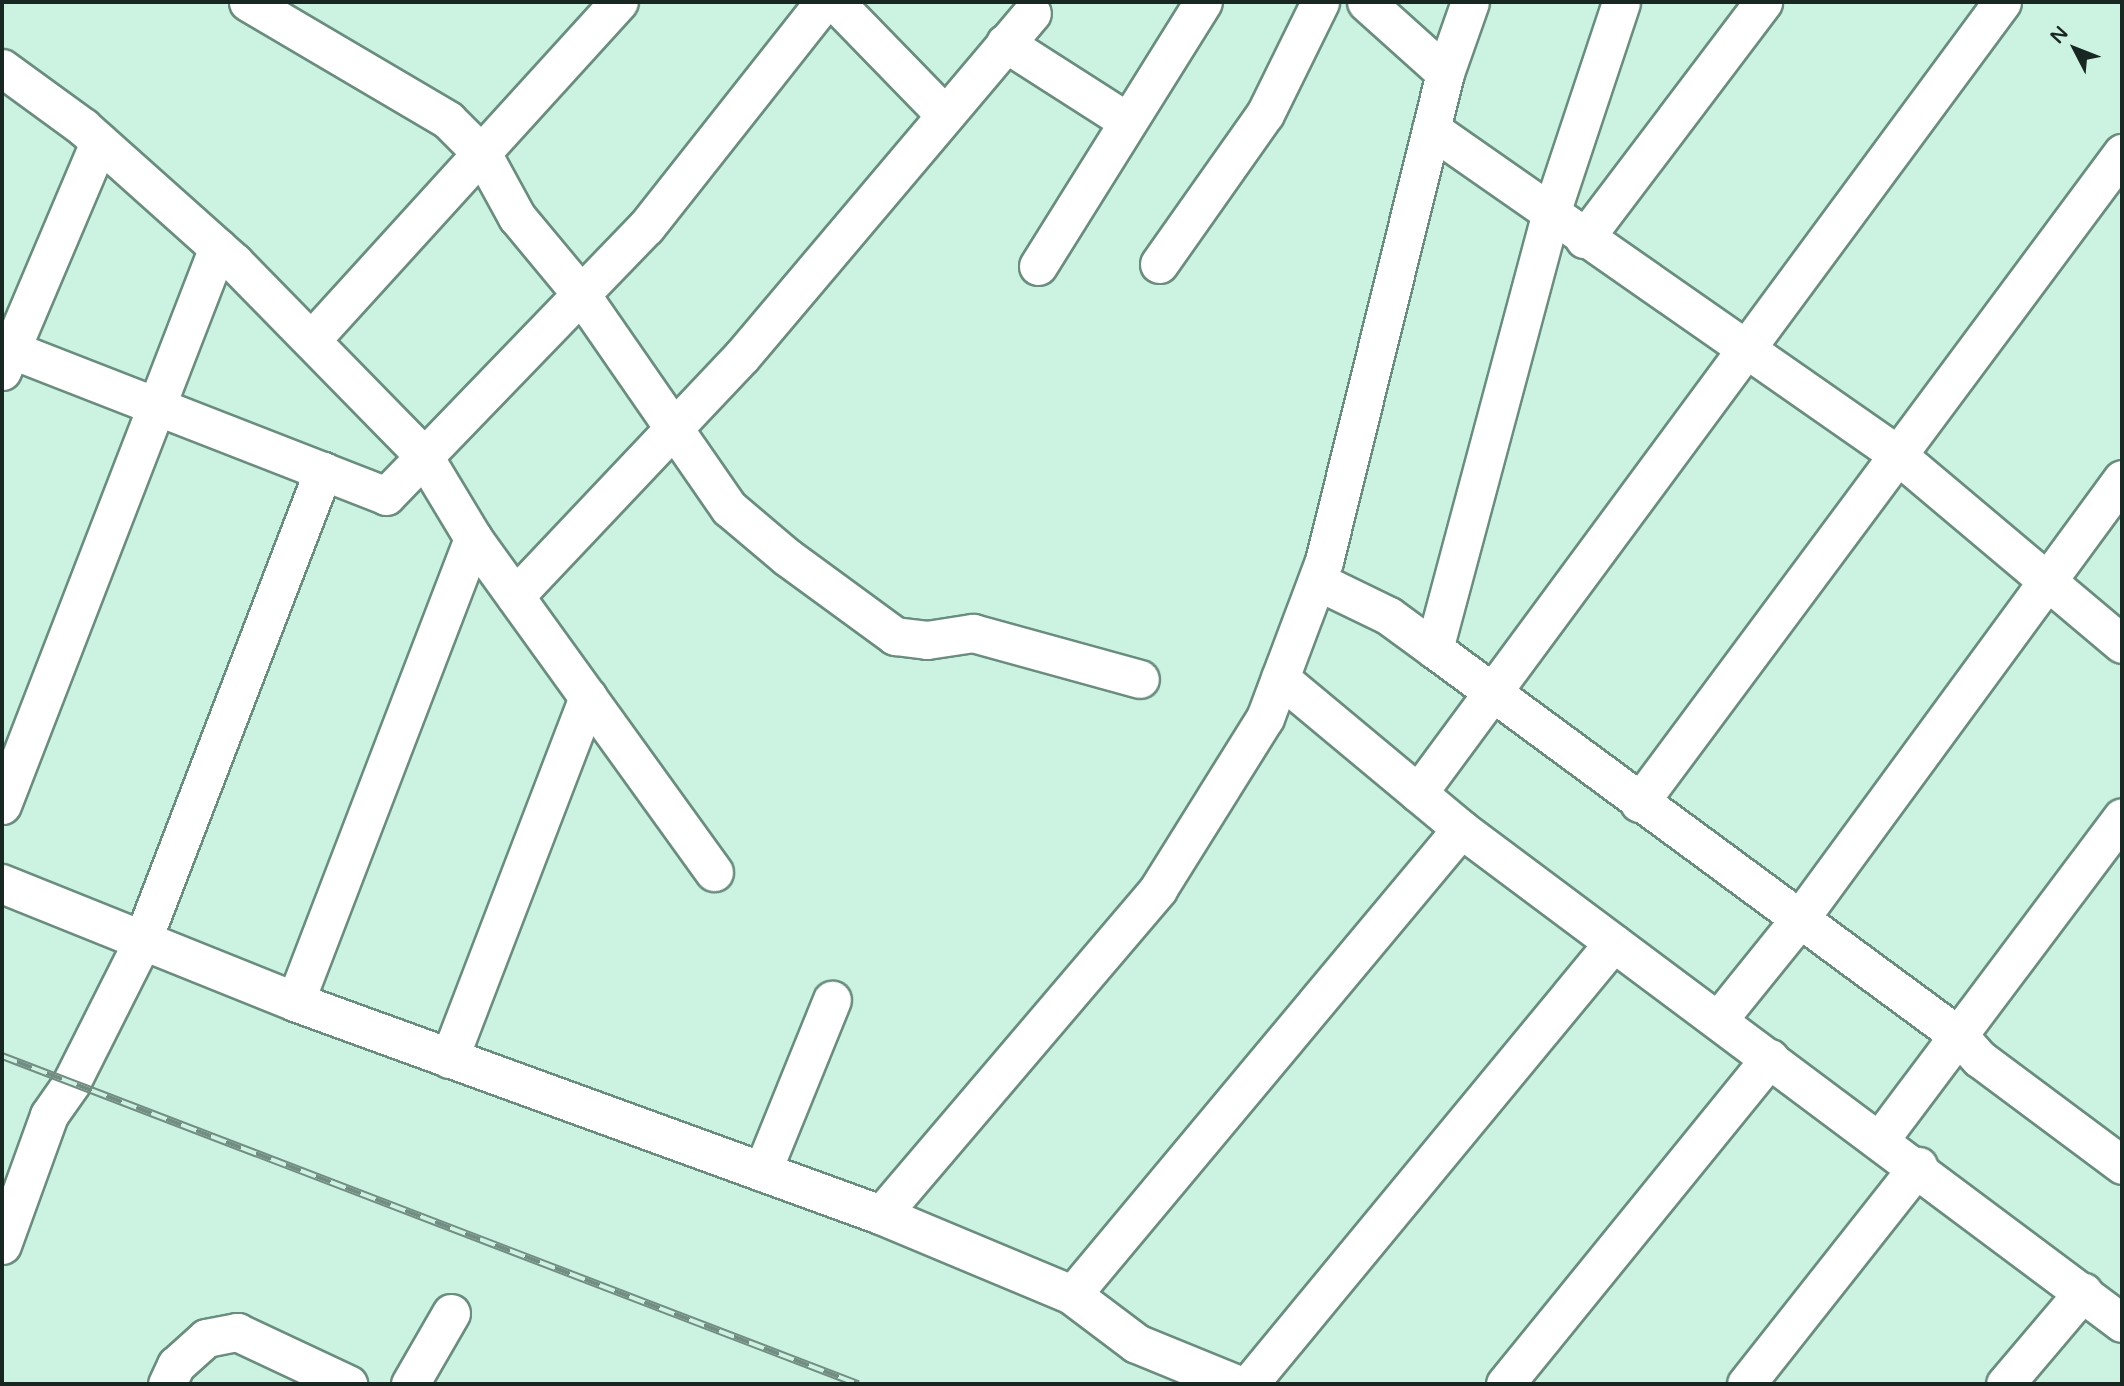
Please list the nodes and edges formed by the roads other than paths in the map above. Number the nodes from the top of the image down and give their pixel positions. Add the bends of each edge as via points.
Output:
1 (248, 2) edge
2 (619, 2) edge
3 (824, 2) edge
4 (835, 2) edge
5 (1203, 2) edge
6 (1320, 2) edge
7 (1366, 2) edge
8 (1470, 2) edge
9 (1620, 2) edge
10 (1763, 2) edge
11 (2002, 2) edge
12 (1032, 13) dead end
13 (1004, 43) junction
14 (2, 68) edge
15 (1446, 73) junction
16 (945, 115) junction
17 (1124, 118) junction
18 (1431, 129) junction
19 (99, 142) junction
20 (2122, 153) edge
21 (483, 155) junction
22 (1550, 216) junction
23 (1584, 239) junction
24 (218, 247) junction
25 (1159, 264) dead end
26 (1038, 266) dead end
27 (580, 293) junction
28 (312, 339) junction
29 (1744, 348) junction
30 (5, 356) edge
31 (161, 408) junction
32 (673, 430) junction
33 (1894, 452) junction
34 (423, 455) junction
35 (323, 471) junction
36 (2122, 479) edge
37 (473, 538) junction
38 (1317, 581) junction
39 (2048, 581) junction
40 (515, 596) junction
41 (2122, 644) edge
42 (1434, 649) junction
43 (1280, 678) junction
44 (1140, 679) dead end
45 (1493, 691) junction
46 (588, 697) junction
47 (1418, 793) junction
48 (1639, 803) junction
49 (2, 805) edge
50 (2122, 817) edge
51 (1461, 829) junction
52 (714, 872) dead end
53 (2, 884) edge
54 (1798, 921) junction
55 (1613, 943) junction
56 (141, 944) junction
57 (832, 1000) dead end
58 (295, 1003) junction
59 (1718, 1020) junction
60 (1959, 1036) junction
61 (1770, 1058) junction
62 (449, 1059) junction
63 (1881, 1138) junction
64 (2117, 1150) edge
65 (1918, 1166) junction
66 (762, 1172) junction
67 (881, 1215) junction
68 (2, 1245) edge
69 (2082, 1292) junction
70 (1072, 1295) junction
71 (451, 1313) dead end
72 (2122, 1323) edge
73 (167, 1384) edge
74 (348, 1384) edge
75 (410, 1384) edge
76 (1235, 1384) edge
77 (1249, 1384) edge
78 (1505, 1384) edge
79 (1746, 1384) edge
80 (2005, 1384) edge

1 - 21 street via 448,120
2 - 21 street
3 - 27 street via 646,227
4 - 16 street
5 - 17 street
6 - 25 street via 1265,114
7 - 15 street
8 - 15 street
9 - 22 street
10 - 23 street
11 - 29 street
12 - 13 street
13 - 16 street
13 - 17 street
14 - 19 street
15 - 18 street
16 - 32 street
17 - 26 street
18 - 22 street
18 - 38 street
19 - 24 street
19 - 30 street
20 - 33 street
21 - 27 street via 517,217
21 - 28 street
22 - 23 street
22 - 42 street
23 - 29 street
24 - 28 street
24 - 31 street
27 - 32 street
27 - 34 street
28 - 34 street
29 - 33 street
29 - 45 street
30 - 31 street
31 - 35 street
31 - 49 street
32 - 40 street
32 - 44 street via 729,508 895,636 927,640 973,633
33 - 39 street
33 - 48 street
34 - 35 street via 386,496
34 - 37 street
35 - 56 street
36 - 39 street
37 - 40 street
37 - 58 street
38 - 42 street via 1389,617
38 - 43 street
39 - 41 street
39 - 54 street
40 - 46 street
42 - 45 street
43 - 47 street
43 - 67 street via 1265,718 1158,889
45 - 47 street
45 - 48 street
46 - 52 street
46 - 62 street
47 - 51 street
48 - 54 street
50 - 60 street
51 - 55 street
51 - 70 street
53 - 56 street
54 - 59 street
54 - 60 street
55 - 59 street
55 - 77 street
56 - 58 street
56 - 68 street via 72,1083 48,1115
57 - 66 street
58 - 62 street
59 - 61 street
60 - 63 street
60 - 64 street via 1980,1059
61 - 63 street
61 - 78 street
62 - 66 street
63 - 65 street
65 - 69 street
65 - 79 street
66 - 67 street
67 - 70 street
69 - 72 street
69 - 80 street
70 - 76 street via 1137,1344
71 - 75 street
73 - 74 street via 176,1365 206,1338 237,1332

